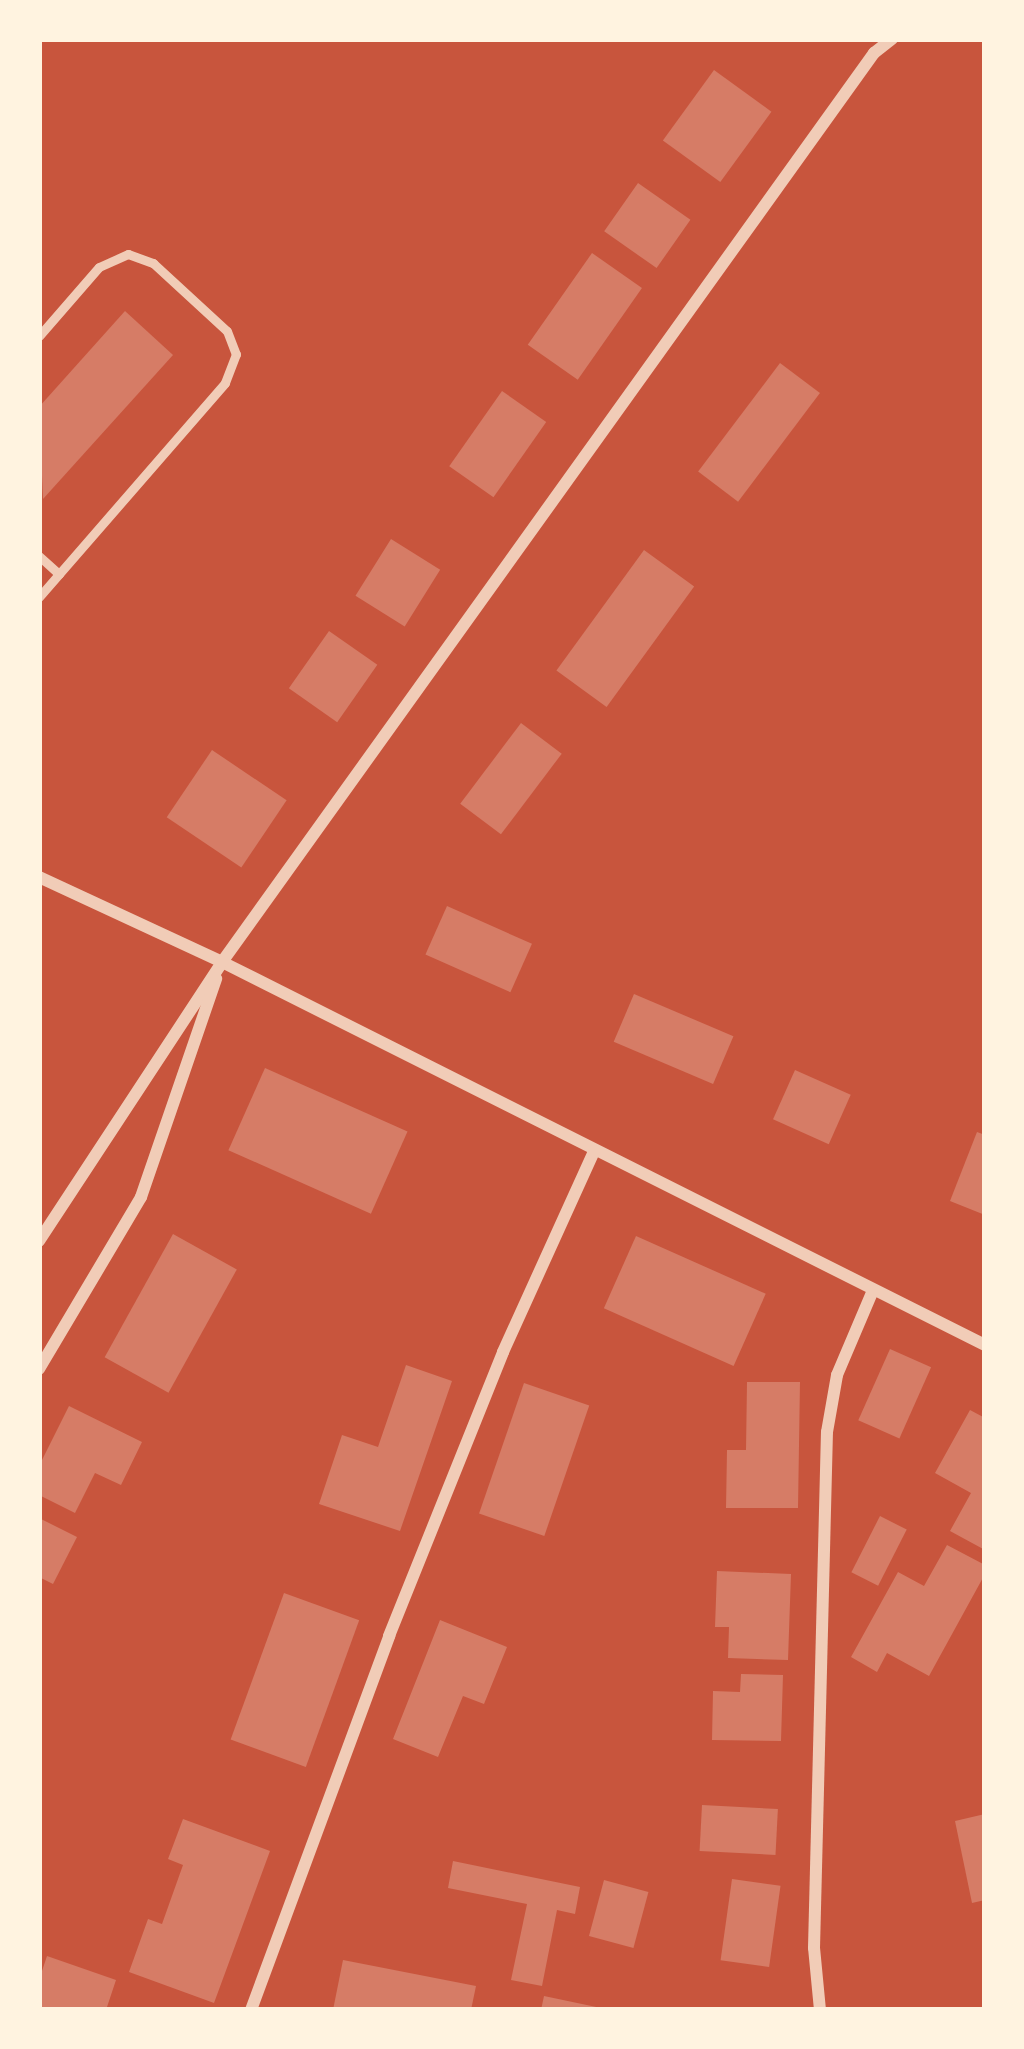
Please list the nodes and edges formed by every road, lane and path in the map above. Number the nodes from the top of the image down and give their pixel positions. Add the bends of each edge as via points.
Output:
1 (892, 39) edge
2 (39, 336) edge
3 (39, 556) edge
4 (58, 574) junction
5 (39, 597) edge
6 (39, 877) edge
7 (222, 962) junction
8 (594, 1151) junction
9 (39, 1241) edge
10 (873, 1290) junction
11 (985, 1345) edge
12 (39, 1370) edge
13 (251, 2010) edge
14 (820, 2010) edge

1 - 7 street via 874,53
2 - 4 lane via 99,267 128,254 153,263 227,331 236,355 226,383
3 - 4 lane
4 - 5 lane
6 - 7 street
7 - 8 street
7 - 9 street
7 - 12 street via 141,1197
8 - 10 street
8 - 13 street via 485,1396
10 - 11 street
10 - 14 street via 837,1375 827,1432 814,1948

